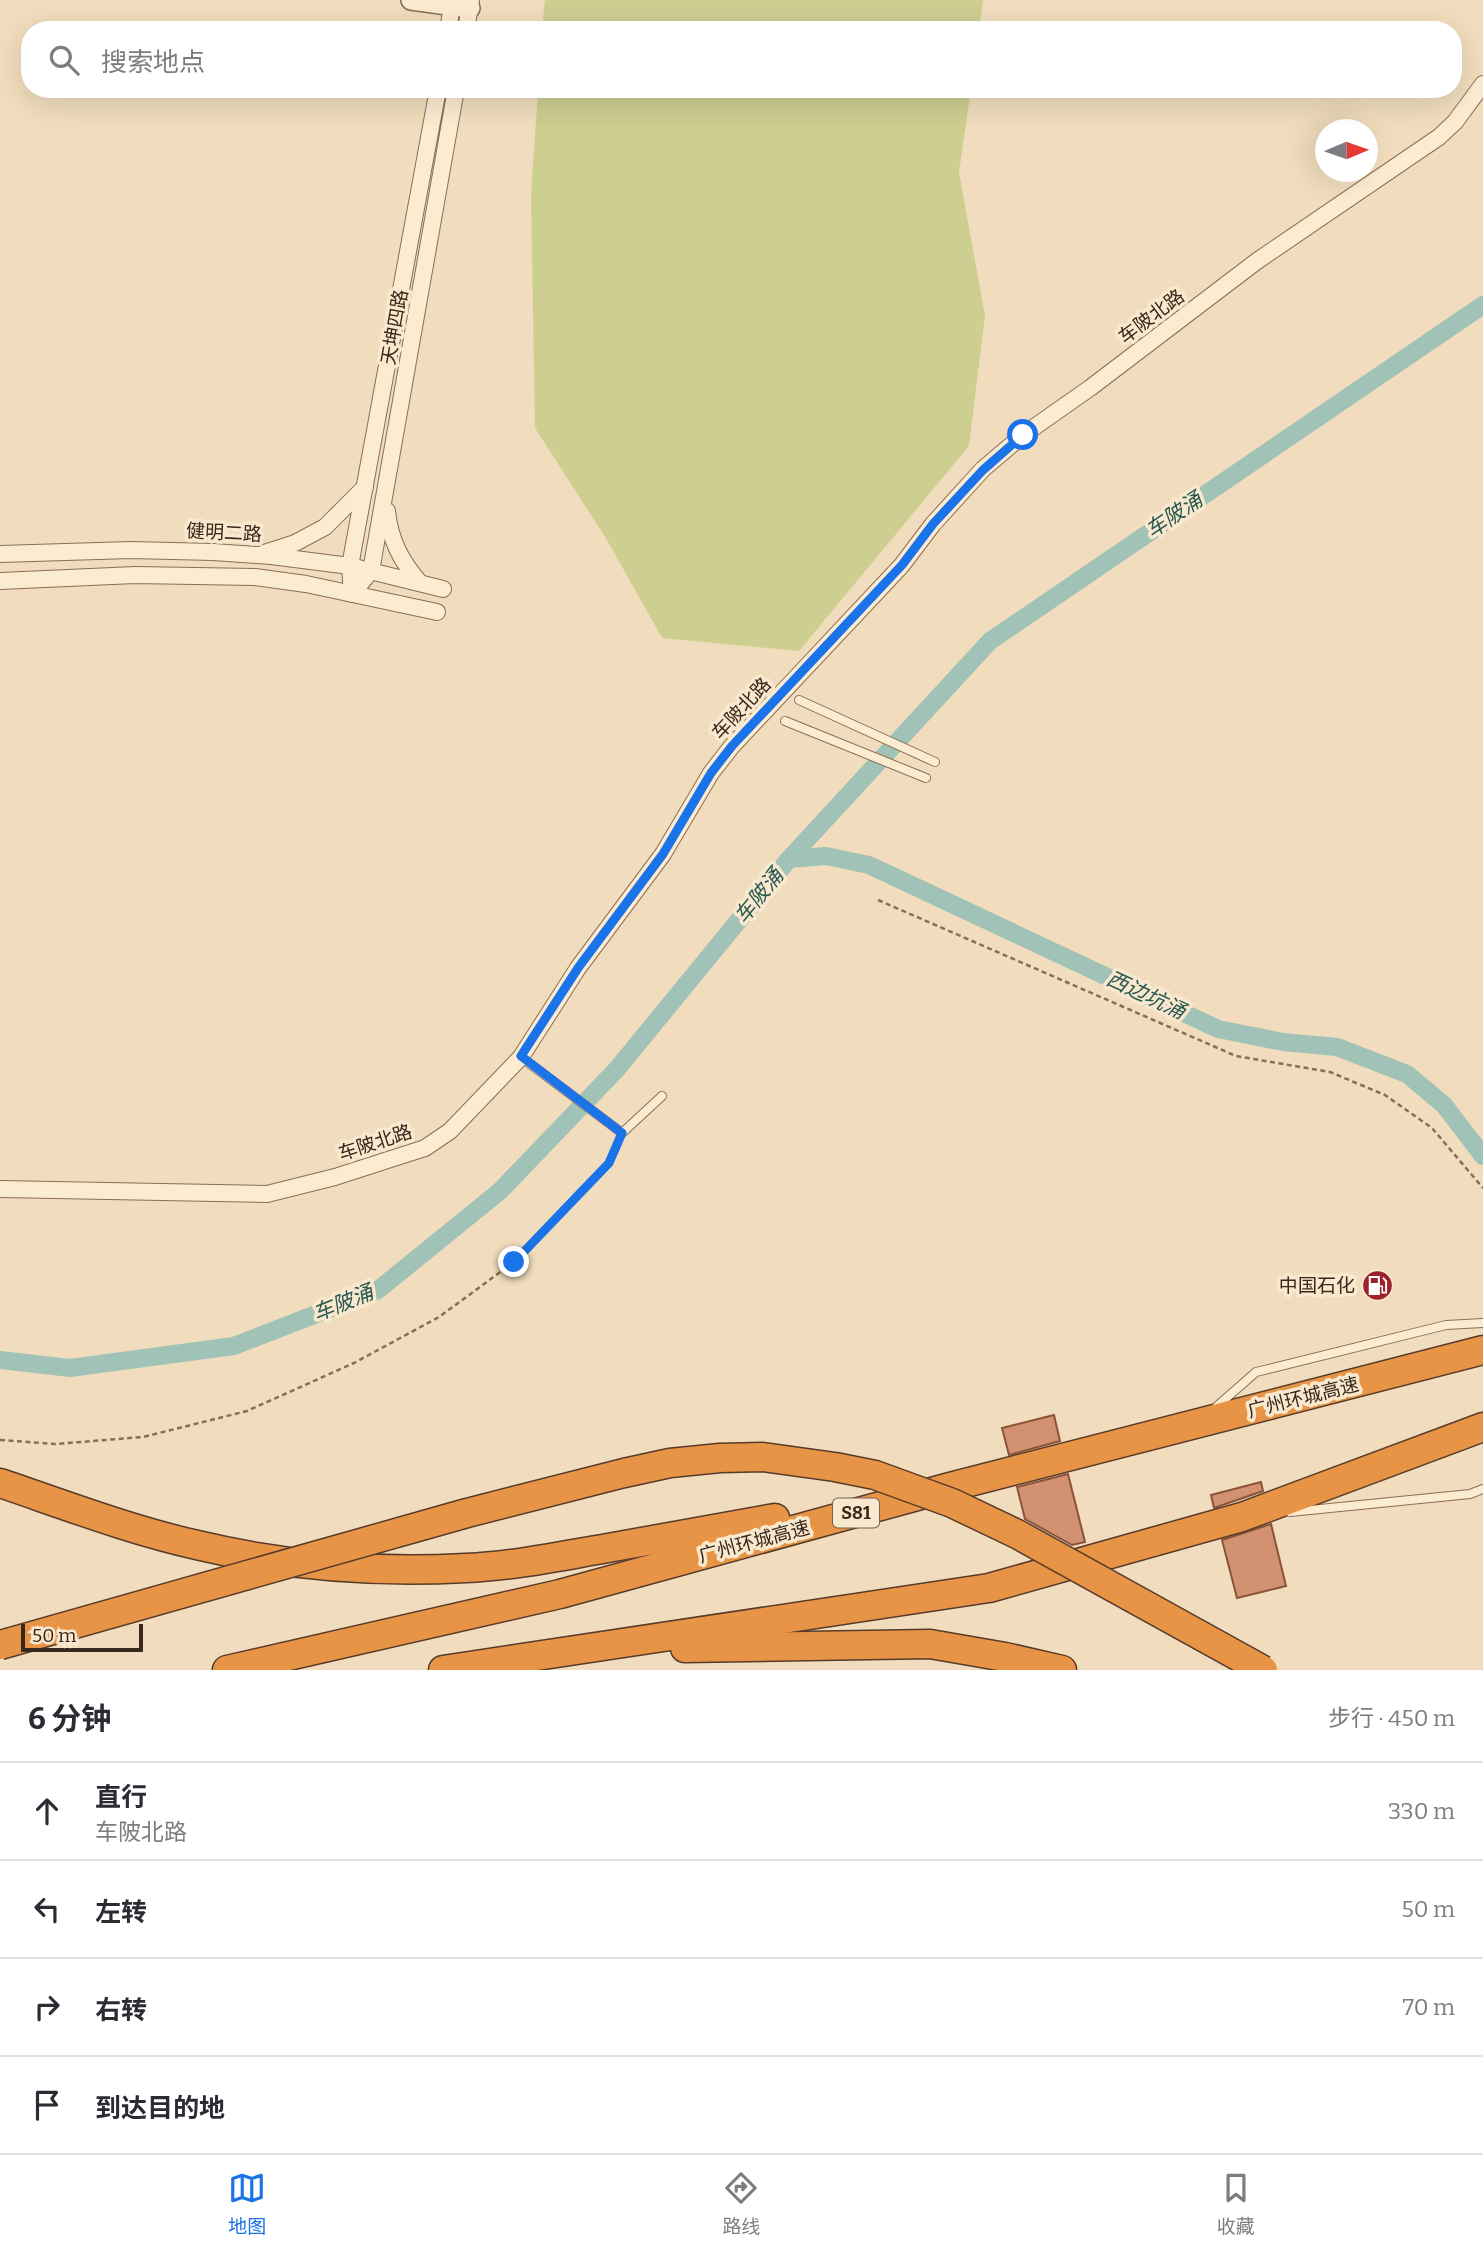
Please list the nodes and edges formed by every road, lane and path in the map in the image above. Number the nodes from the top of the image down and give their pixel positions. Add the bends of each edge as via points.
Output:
1 (411, 0) edge
2 (462, 3) edge
3 (453, 21) edge
4 (465, 21) edge
5 (1483, 84) edge
6 (436, 98) edge
7 (454, 98) edge
8 (365, 487) junction
9 (386, 492) junction
10 (0, 554) edge
11 (257, 555) junction
12 (350, 566) junction
13 (371, 571) junction
14 (0, 581) edge
15 (420, 583) junction
16 (443, 589) joint
17 (352, 594) junction
18 (436, 612) joint
19 (799, 700) dead end
20 (785, 721) dead end
21 (935, 762) dead end
22 (926, 778) dead end
23 (878, 900) dead end
24 (521, 1056) junction
25 (662, 1096) dead end
26 (622, 1133) junction
27 (1483, 1188) edge
28 (0, 1189) edge
29 (1483, 1323) edge
30 (1483, 1350) edge
31 (1198, 1424) junction
32 (1483, 1427) edge
33 (0, 1440) edge
34 (0, 1483) edge
35 (950, 1487) junction
36 (1483, 1489) edge
37 (1242, 1517) junction
38 (0, 1645) edge
39 (577, 1649) junction
40 (227, 1670) edge
41 (443, 1670) edge
42 (1062, 1670) edge
43 (1263, 1670) edge

1 - 2 street
2 - 3 street
2 - 4 street
5 - 24 street, 车陂北路 via 1439,137 1257,261 1023,435 983,470 902,565 732,746 663,854 578,968
6 - 8 street, 天坤四路
7 - 9 street, 天坤四路
8 - 11 street via 311,536
8 - 12 street, 天坤四路
9 - 13 street, 天坤四路
9 - 15 street via 393,541
10 - 11 street, 健明二路 via 131,551
11 - 12 street, 健明二路
12 - 13 street, 健明二路
12 - 17 street, 天坤四路
13 - 15 street, 健明二路
13 - 17 street
14 - 17 street via 205,575 255,577
15 - 16 street, 健明二路
16 - 18 lane
17 - 18 street
19 - 21 lane
20 - 22 lane
23 - 27 path via 1236,1055 1330,1072 1385,1095 1432,1128
24 - 26 lane
24 - 28 street, 车陂北路 via 450,1131 425,1148 286,1191 253,1195
25 - 26 lane
26 - 33 path via 609,1163 514,1262 439,1317 354,1363 247,1411 143,1437 55,1444
29 - 31 lane via 1446,1325 1256,1372
30 - 31 highway, 广州环城高速 / S81
31 - 35 highway, 广州环城高速 / S81
32 - 37 highway
34 - 35 highway via 195,1545 299,1563 398,1569 522,1562
35 - 40 highway, 广州环城高速 / S81 via 560,1594
36 - 37 lane
37 - 39 highway via 989,1588
38 - 43 highway, bridge via 624,1473 720,1458 763,1457 875,1475 952,1503
39 - 41 highway
39 - 42 highway via 930,1644

